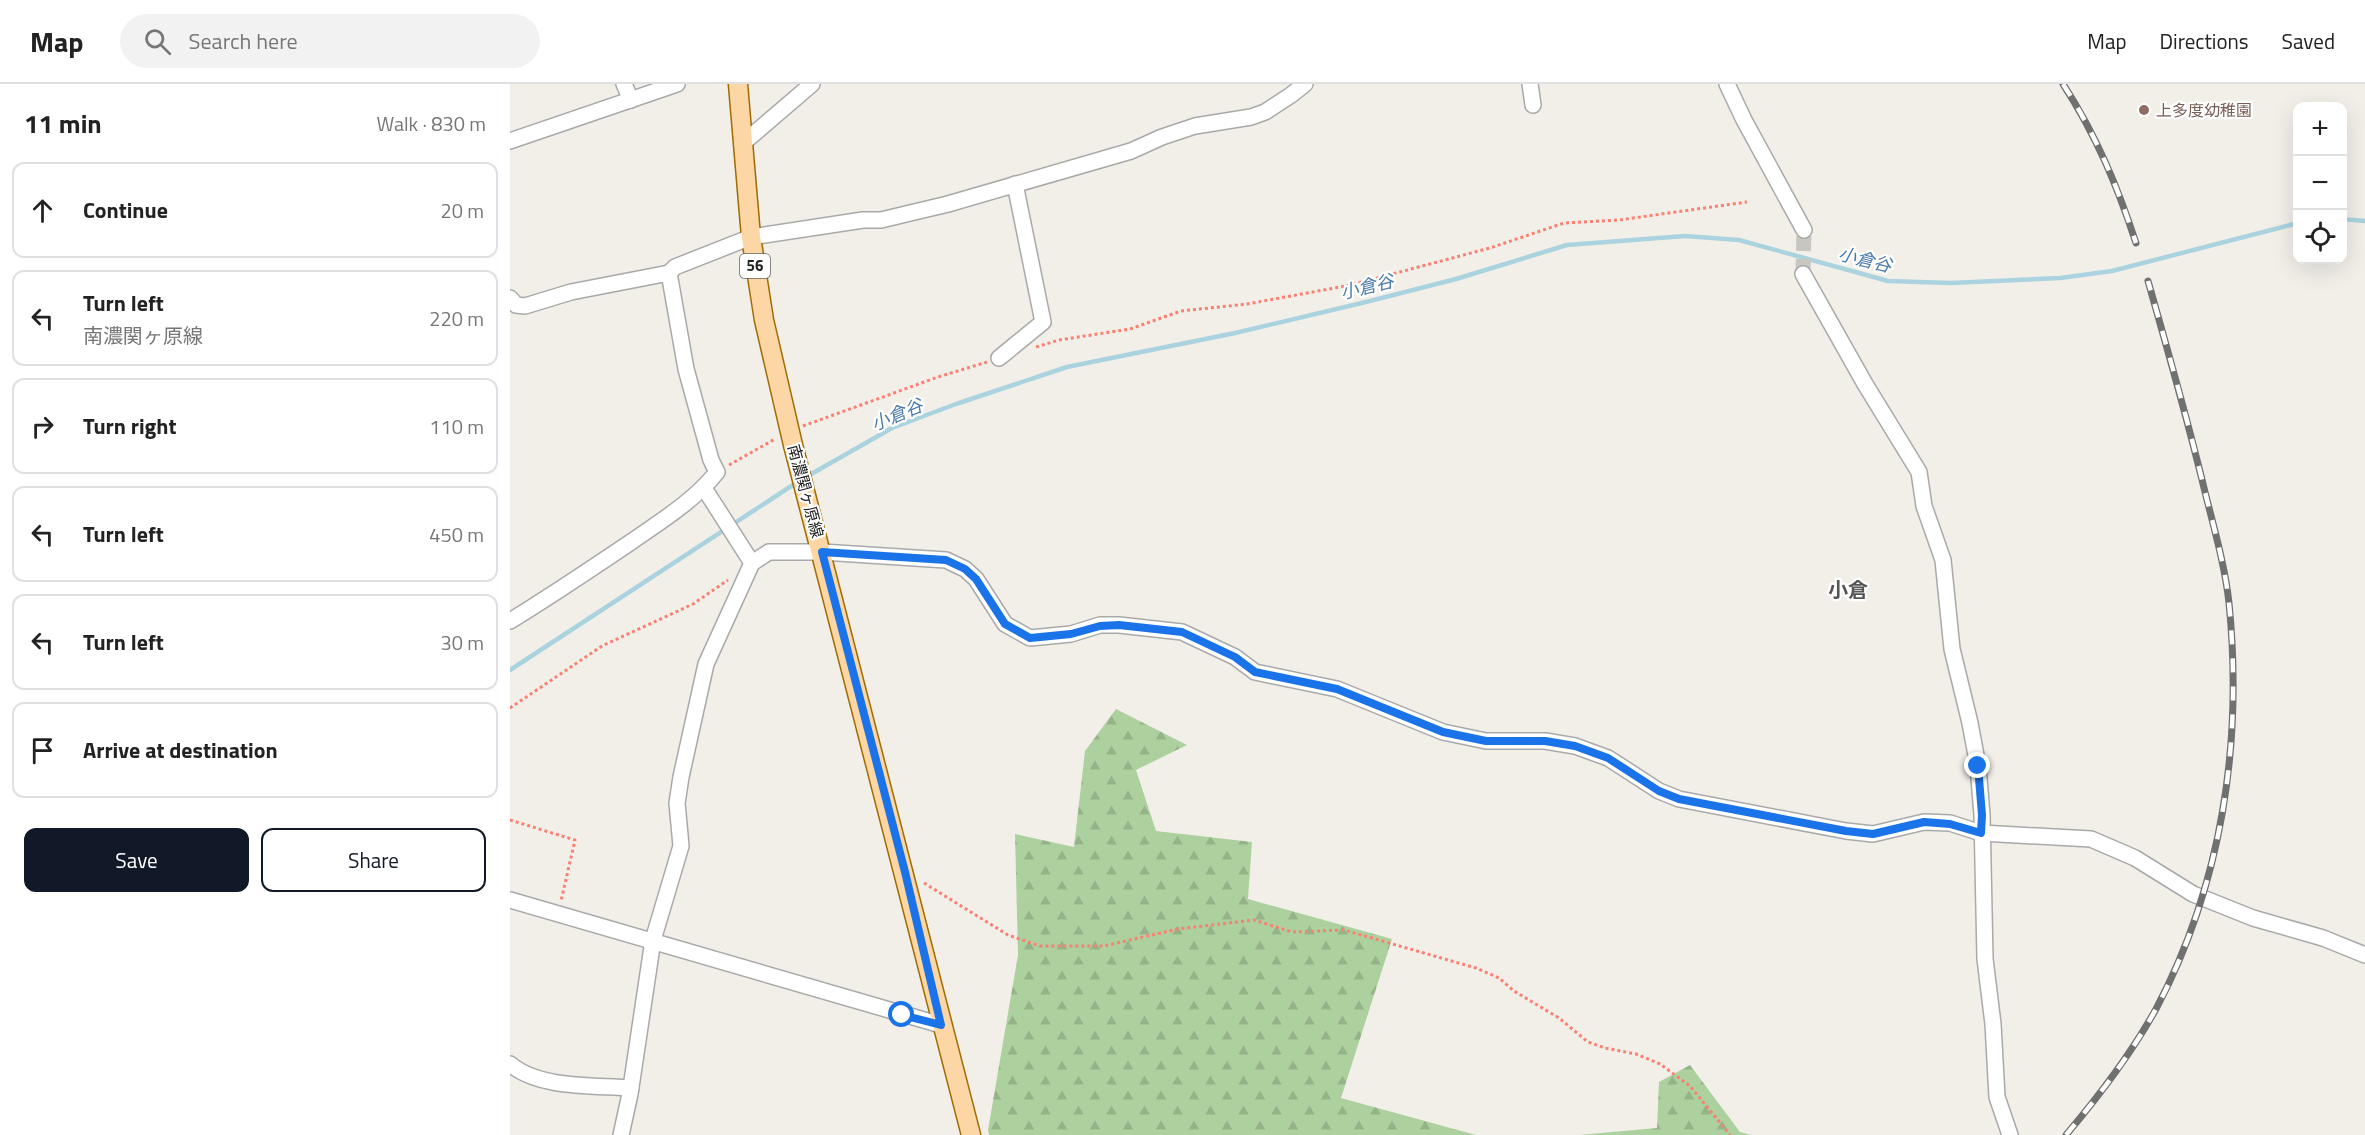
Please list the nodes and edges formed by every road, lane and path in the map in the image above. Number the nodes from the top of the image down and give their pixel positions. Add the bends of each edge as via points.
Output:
1 (624, 84) edge
2 (677, 84) edge
3 (738, 84) edge
4 (812, 84) edge
5 (1305, 84) edge
6 (1530, 84) edge
7 (1727, 84) edge
8 (631, 100) junction
9 (1533, 105) dead end
10 (510, 141) edge
11 (742, 144) junction
12 (1015, 184) junction
13 (1746, 202) dead end
14 (1804, 230) tunnel mouth
15 (751, 237) junction
16 (669, 273) junction
17 (1803, 274) tunnel mouth
18 (510, 298) edge
19 (1029, 349) dead end
20 (999, 358) joint
21 (792, 438) junction
22 (717, 472) junction
23 (707, 493) junction
24 (822, 552) junction
25 (749, 563) junction
26 (510, 621) edge
27 (510, 708) edge
28 (510, 820) edge
29 (1981, 833) junction
30 (905, 872) junction
31 (510, 900) edge
32 (558, 913) junction
33 (653, 940) junction
34 (2365, 955) edge
35 (941, 1025) junction
36 (510, 1064) edge
37 (631, 1088) junction
38 (621, 1135) edge
39 (971, 1135) edge
40 (1730, 1135) edge
41 (2010, 1135) edge

1 - 8 street
2 - 8 street
3 - 11 main road, 南濃関ヶ原線 / 56
4 - 11 street
5 - 12 street via 1251,117 1195,126 1131,151
6 - 9 street
7 - 14 street
8 - 10 street
11 - 15 main road, 南濃関ヶ原線 / 56
12 - 15 street via 881,220
12 - 20 street via 1043,322
13 - 19 path via 1619,220 1564,223 1490,248 1351,285 1181,311 1130,329 1059,340
15 - 16 street via 675,267
15 - 21 main road, 南濃関ヶ原線 / 56 via 764,320
16 - 18 street via 571,292 525,306 516,305
16 - 22 street via 686,369
17 - 29 street via 1919,472 1924,506 1943,560 1952,649 1978,766
20 - 21 path via 938,376
21 - 22 path
21 - 24 main road, 南濃関ヶ原線 / 56
22 - 23 street
23 - 25 street
23 - 26 street
24 - 25 street via 769,552
24 - 29 street via 946,560 976,579 1005,624 1030,638 1119,625 1182,632 1235,657 1255,672 1337,689 1443,732 1486,741 1545,741 1575,746 1608,758 1659,791 1679,799 1846,831 1873,834 1924,822
24 - 30 main road, 南濃関ヶ原線 / 56
25 - 27 path via 693,604 602,646
25 - 33 street via 706,664 677,803 681,846
28 - 32 path via 574,840
29 - 34 street via 2091,839 2135,858 2193,894
29 - 41 street via 1985,959 1997,1097
30 - 35 main road, 南濃関ヶ原線 / 56
30 - 40 path via 1008,935 1040,946 1104,946 1178,929 1254,920 1292,932 1344,930 1476,968 1559,1018 1588,1042 1660,1064 1690,1086
31 - 32 street
32 - 33 street
33 - 35 street
33 - 37 street
35 - 39 main road, 南濃関ヶ原線 / 56
36 - 37 street via 546,1081
37 - 38 street

